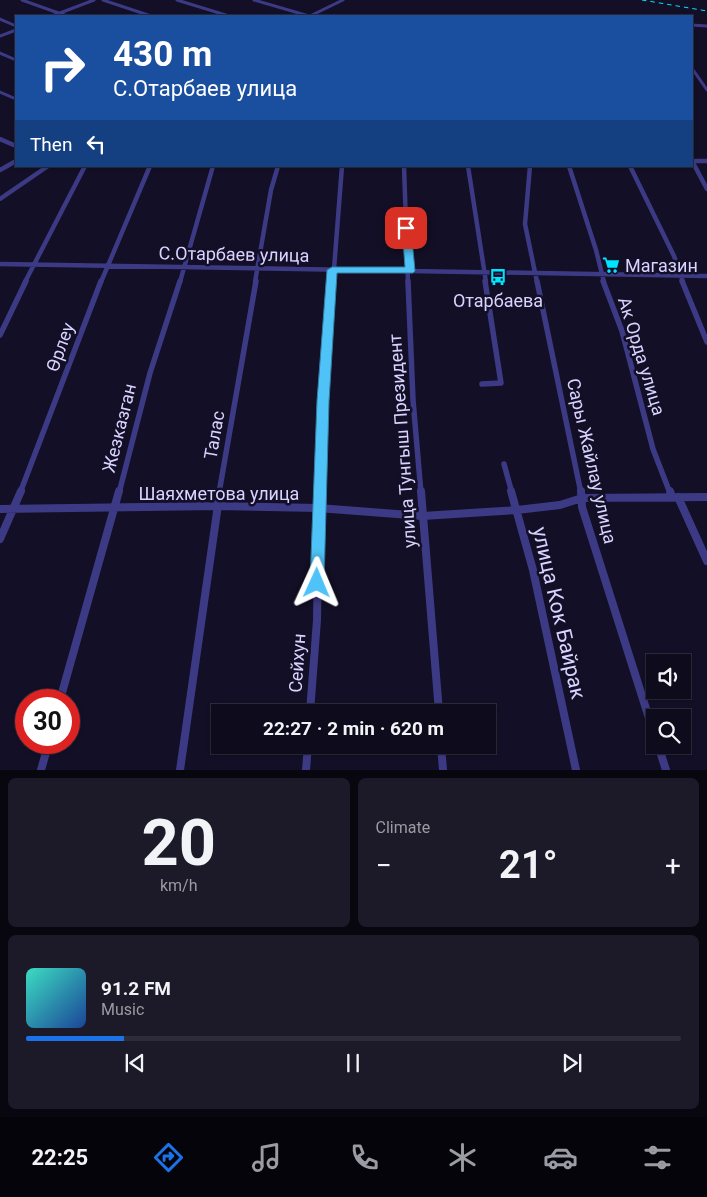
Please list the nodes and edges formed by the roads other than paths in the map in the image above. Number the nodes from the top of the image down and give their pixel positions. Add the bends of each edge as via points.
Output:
1 (22, 0) edge
2 (94, 0) edge
3 (103, 0) edge
4 (177, 0) edge
5 (254, 0) edge
6 (329, 0) edge
7 (342, 0) edge
8 (338, 2) junction
9 (59, 14) junction
10 (56, 15) edge
11 (63, 15) edge
12 (148, 15) edge
13 (227, 15) edge
14 (306, 15) edge
15 (311, 15) edge
16 (0, 19) edge
17 (693, 25) edge
18 (707, 26) edge
19 (15, 27) edge
20 (15, 28) edge
21 (0, 36) edge
22 (0, 53) edge
23 (15, 60) edge
24 (693, 70) edge
25 (707, 90) edge
26 (0, 92) edge
27 (15, 99) edge
28 (0, 139) edge
29 (15, 146) edge
30 (693, 160) edge
31 (707, 161) edge
32 (15, 162) edge
33 (693, 162) edge
34 (48, 167) edge
35 (84, 167) edge
36 (150, 167) edge
37 (214, 167) edge
38 (278, 167) edge
39 (342, 167) edge
40 (404, 167) edge
41 (468, 167) edge
42 (530, 167) edge
43 (569, 167) edge
44 (630, 167) edge
45 (0, 170) edge
46 (707, 189) edge
47 (0, 199) edge
48 (0, 264) edge
49 (34, 264) junction
50 (108, 266) junction
51 (184, 267) junction
52 (259, 268) junction
53 (332, 270) junction
54 (410, 271) junction
55 (485, 271) junction
56 (534, 272) junction
57 (601, 275) junction
58 (681, 276) junction
59 (707, 276) edge
60 (0, 335) edge
61 (707, 342) edge
62 (482, 384) dead end
63 (504, 464) dead end
64 (675, 497) junction
65 (707, 497) edge
66 (582, 498) junction
67 (217, 506) junction
68 (115, 508) junction
69 (318, 508) junction
70 (0, 509) edge
71 (14, 509) junction
72 (517, 510) junction
73 (423, 516) junction
74 (0, 539) edge
75 (707, 562) edge
76 (63, 689) edge
77 (311, 704) edge
78 (437, 704) edge
79 (646, 709) edge
80 (46, 754) edge
81 (307, 754) edge
82 (442, 754) edge
83 (661, 754) edge
84 (41, 770) edge
85 (180, 770) edge
86 (306, 770) edge
87 (443, 770) edge
88 (576, 770) edge
89 (666, 770) edge

1 - 9 street
2 - 9 street
3 - 12 street
4 - 13 street
5 - 14 street
6 - 8 street
7 - 8 street
8 - 15 street
9 - 10 street
9 - 11 street
16 - 19 street
17 - 18 street
20 - 21 street
22 - 23 street
24 - 25 street
26 - 27 street
28 - 29 street
30 - 31 street
32 - 45 street
33 - 46 street
34 - 47 street
35 - 49 street
36 - 50 street, Өрлеу
37 - 51 street, Жезказган
38 - 52 street, Талас
39 - 53 street, Сейхун
40 - 54 street, улица Тунгыш Президент
41 - 55 street
42 - 56 street, Сары Жайлау улица via 525,210
43 - 57 street, Ак Орда улица
44 - 58 street
48 - 49 street, С.Отарбаев улица
49 - 50 street, С.Отарбаев улица
49 - 60 street
50 - 51 street, С.Отарбаев улица
50 - 71 street, Өрлеу
51 - 52 street, С.Отарбаев улица
51 - 68 street, Жезказган via 150,373
52 - 53 street, С.Отарбаев улица
52 - 67 street, Талас
53 - 54 street, С.Отарбаев улица
53 - 69 street, Сейхун
54 - 55 street, С.Отарбаев улица
54 - 73 street, улица Тунгыш Президент via 414,400
55 - 56 street, С.Отарбаев улица
55 - 62 street via 501,382
56 - 57 street, С.Отарбаев улица
56 - 66 street, Сары Жайлау улица
57 - 58 street, С.Отарбаев улица
57 - 64 street, Ак Орда улица via 622,331 654,449
58 - 59 street, С.Отарбаев улица
58 - 61 street via 690,306
63 - 72 street, улица Кок Байрак
64 - 65 street, Шаяхметова улица
64 - 66 street, Шаяхметова улица
64 - 75 street, Ак Орда улица
66 - 72 street, Шаяхметова улица via 560,505
66 - 79 street, Сары Жайлау улица
67 - 68 street, Шаяхметова улица
67 - 69 street, Шаяхметова улица
67 - 85 street, Талас
68 - 71 street, Шаяхметова улица
68 - 76 street, Жезказган
69 - 73 street, Шаяхметова улица
69 - 77 street, Сейхун via 317,620
70 - 71 street, Шаяхметова улица
71 - 74 street, Өрлеу
72 - 73 street, Шаяхметова улица
72 - 88 street, улица Кок Байрак
73 - 78 street, улица Тунгыш Президент
80 - 84 street
81 - 86 street
82 - 87 street
83 - 89 street

